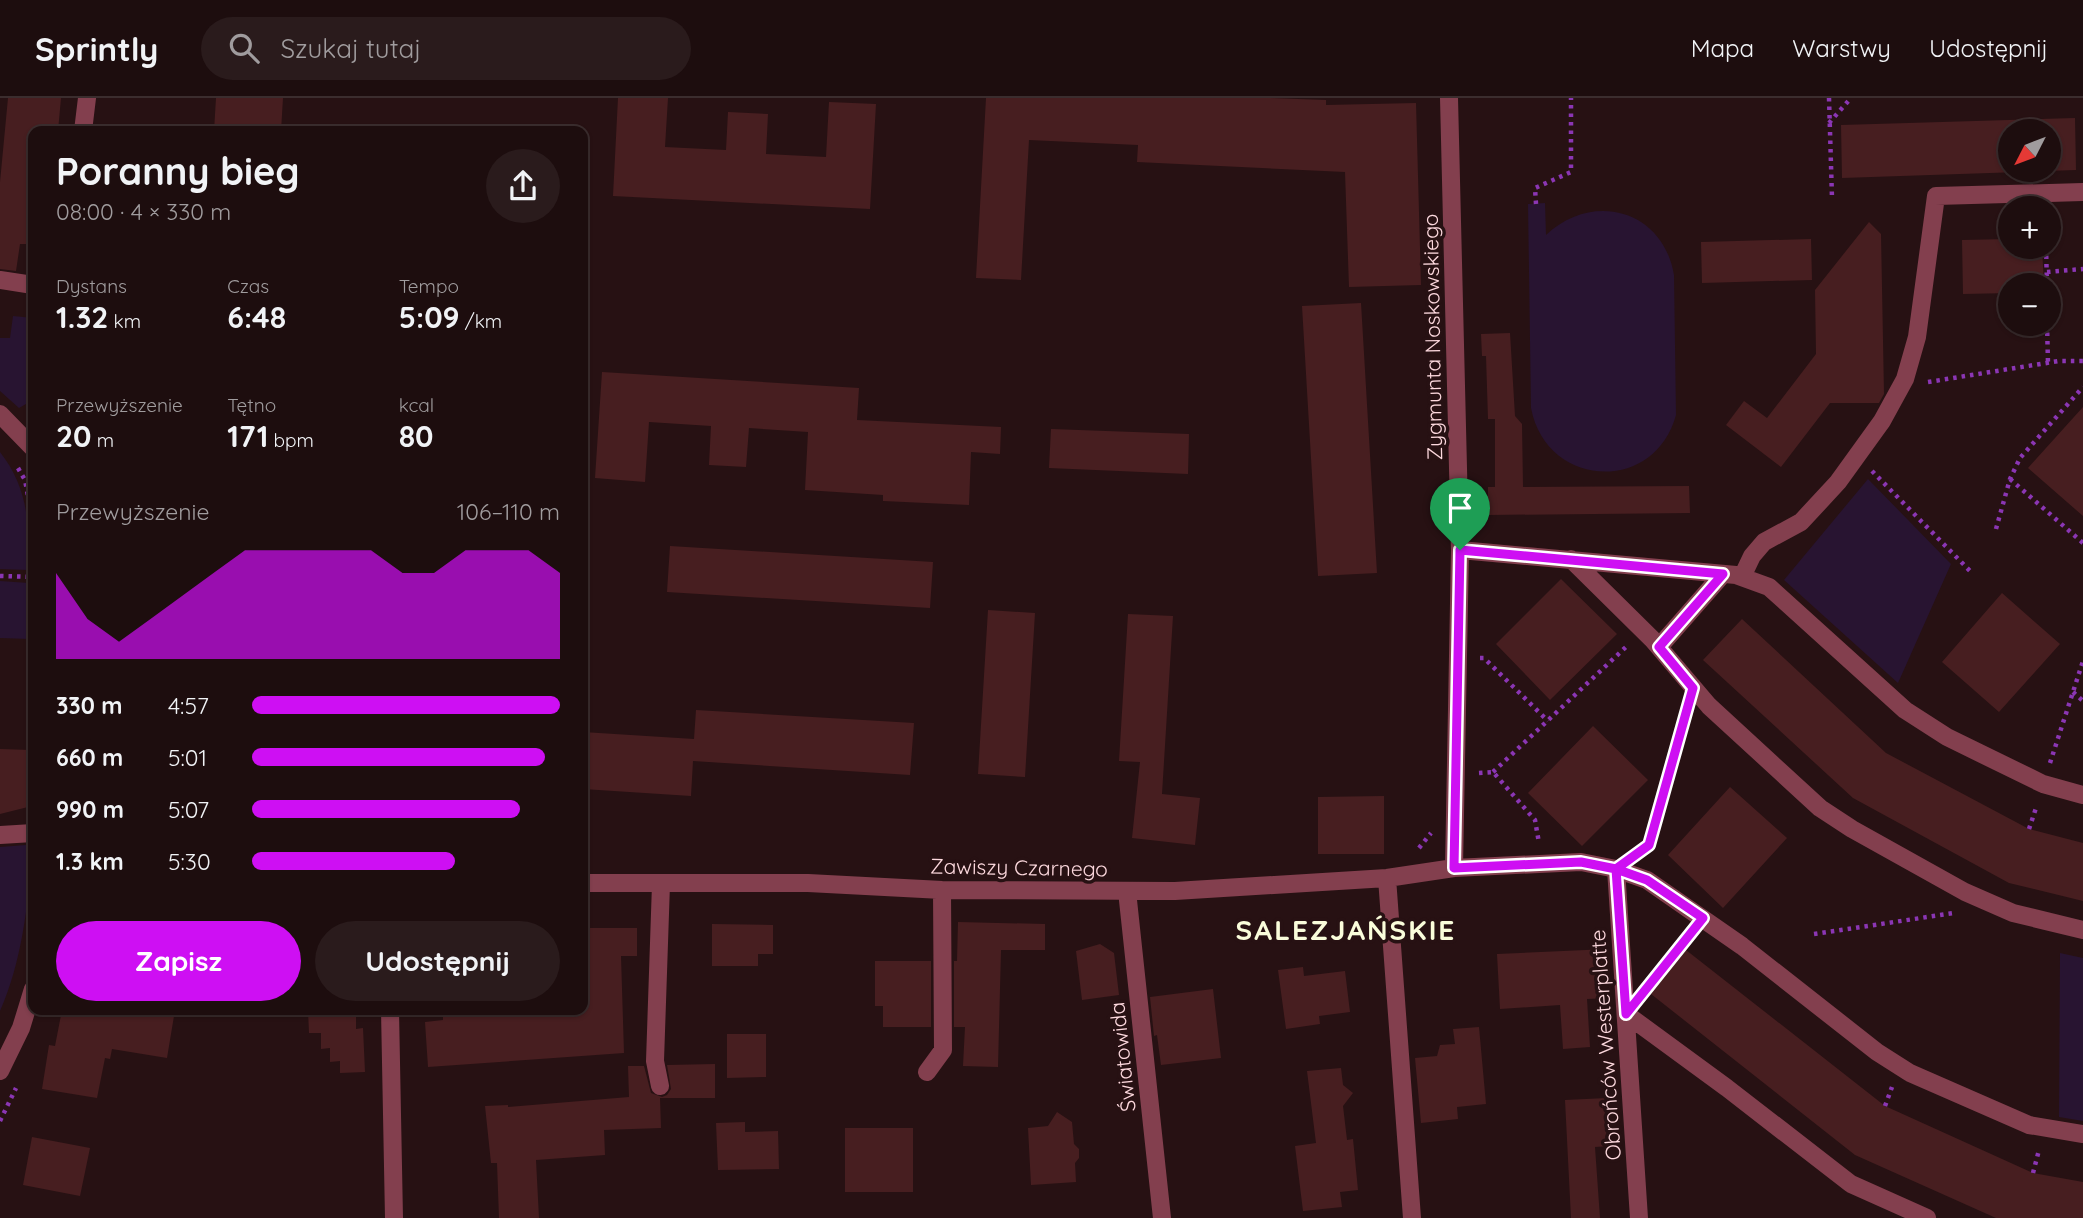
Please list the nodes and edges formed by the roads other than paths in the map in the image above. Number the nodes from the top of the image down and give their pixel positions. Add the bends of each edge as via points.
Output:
1 (87, 98) edge
2 (1449, 98) edge
3 (84, 126) edge
4 (2083, 192) edge
5 (0, 280) edge
6 (28, 284) edge
7 (0, 414) edge
8 (28, 443) edge
9 (1460, 550) junction
10 (1571, 559) junction
11 (1723, 574) junction
12 (1742, 577) junction
13 (1659, 647) junction
14 (2083, 795) edge
15 (28, 833) edge
16 (0, 835) edge
17 (1454, 868) junction
18 (1616, 869) junction
19 (1387, 878) junction
20 (588, 883) edge
21 (661, 884) junction
22 (942, 890) junction
23 (1127, 891) junction
24 (2083, 930) edge
25 (28, 1005) edge
26 (1626, 1014) junction
27 (390, 1015) edge
28 (0, 1071) edge
29 (927, 1072) dead end
30 (660, 1086) dead end
31 (2083, 1134) edge
32 (394, 1218) edge
33 (1162, 1218) edge
34 (1412, 1218) edge
35 (1639, 1218) edge
36 (1927, 1218) edge

1 - 3 street
2 - 9 street, Zygmunta Noskowskiego
4 - 12 street via 1937,196 1917,337 1900,386 1882,421 1838,482 1801,522 1764,542
5 - 6 street
7 - 8 street
9 - 10 street
9 - 17 street, Zygmunta Noskowskiego
10 - 11 street
10 - 13 street
11 - 12 street
11 - 13 street
12 - 14 street via 1769,587 1905,710 1947,737 2043,784
13 - 24 street via 1709,706 1820,808 1965,892 2013,913
15 - 16 street
17 - 18 street, Zawiszy Czarnego via 1581,862
17 - 19 street, Zawiszy Czarnego
18 - 26 street, Obrońców Westerplatte
18 - 31 street, Zawiszy Czarnego via 1647,880 1703,918 1910,1073 2029,1125
19 - 23 street, Zawiszy Czarnego
19 - 34 street
20 - 21 street, Zawiszy Czarnego
21 - 22 street, Zawiszy Czarnego via 808,883
21 - 30 street via 655,1061
22 - 23 street, Zawiszy Czarnego
22 - 29 street via 943,1050
23 - 33 street, Światowida
25 - 28 street
26 - 35 street, Obrońców Westerplatte
26 - 36 street via 1851,1184
27 - 32 street

